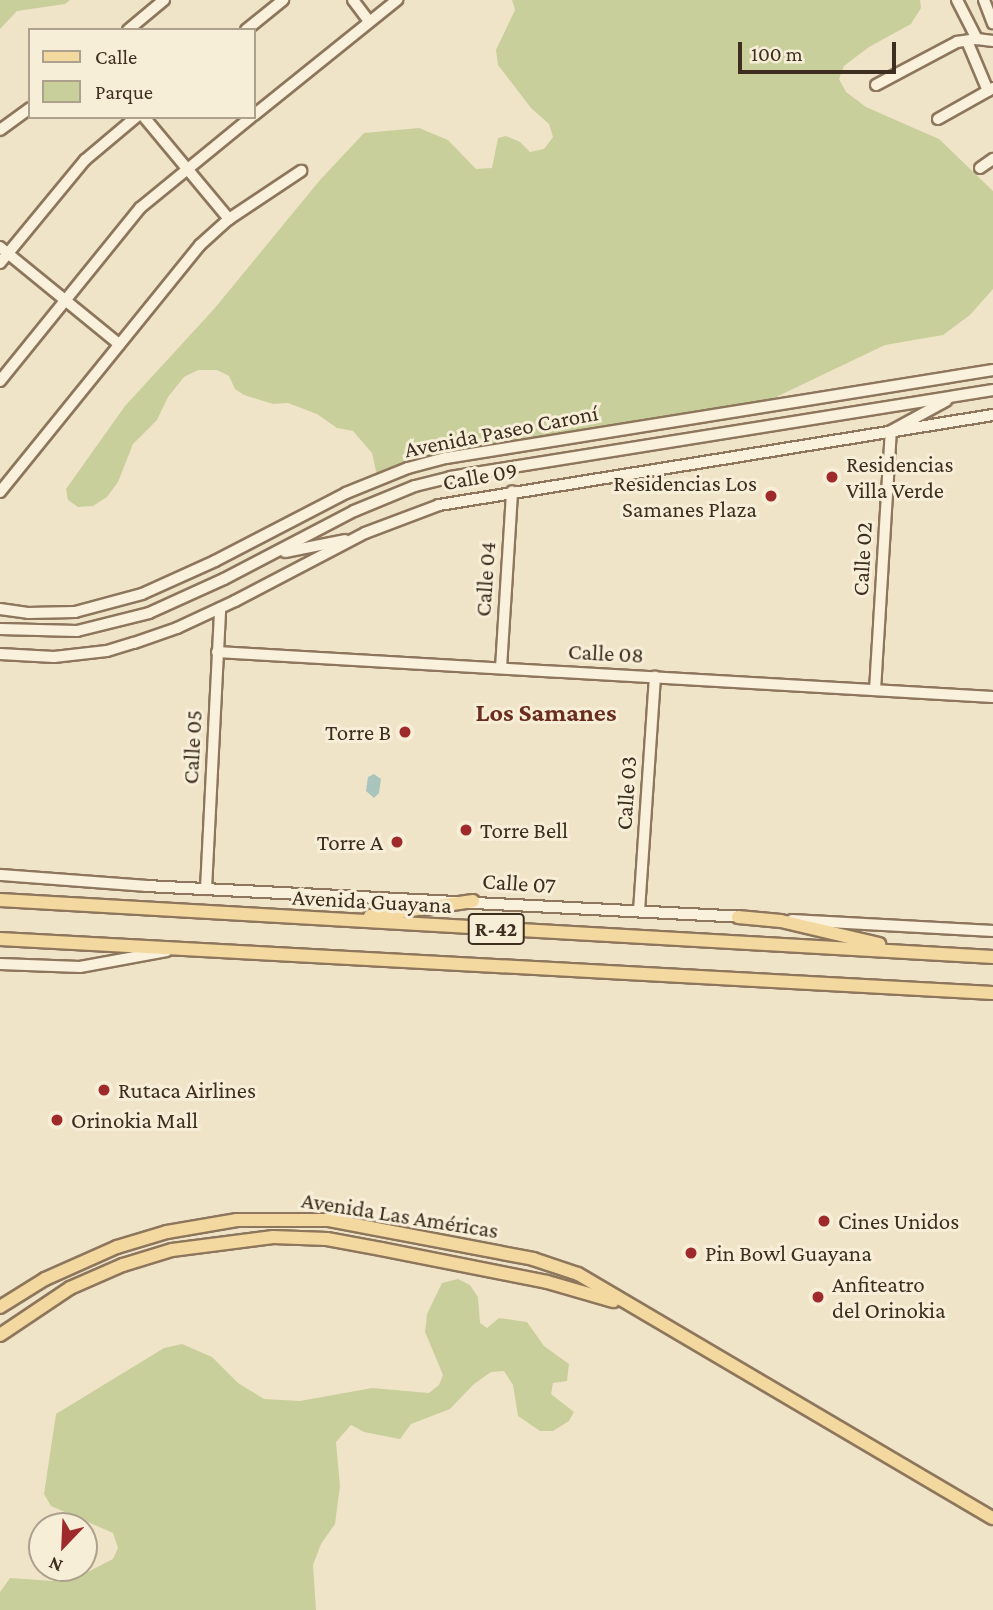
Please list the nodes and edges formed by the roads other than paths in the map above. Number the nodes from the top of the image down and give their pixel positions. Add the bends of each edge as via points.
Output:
1 (164, 0) edge
2 (283, 0) edge
3 (353, 0) edge
4 (397, 0) edge
5 (957, 0) edge
6 (984, 0) edge
7 (992, 20) edge
8 (369, 22) junction
9 (130, 28) edge
10 (248, 28) edge
11 (972, 40) junction
12 (993, 41) edge
13 (876, 85) dead end
14 (991, 90) edge
15 (28, 109) edge
16 (256, 113) edge
17 (134, 119) edge
18 (146, 119) edge
19 (248, 119) edge
20 (938, 119) dead end
21 (0, 130) edge
22 (993, 159) edge
23 (187, 168) junction
24 (980, 168) dead end
25 (301, 171) dead end
26 (229, 219) junction
27 (4, 250) edge
28 (0, 263) edge
29 (66, 299) junction
30 (120, 344) junction
31 (993, 370) edge
32 (0, 381) edge
33 (993, 390) edge
34 (958, 396) junction
35 (993, 415) edge
36 (891, 431) junction
37 (512, 491) junction
38 (0, 492) edge
39 (354, 539) junction
40 (259, 561) junction
41 (220, 608) junction
42 (0, 609) edge
43 (0, 629) edge
44 (218, 652) junction
45 (0, 654) edge
46 (501, 668) junction
47 (655, 677) junction
48 (875, 690) junction
49 (993, 697) edge
50 (0, 875) edge
51 (206, 889) junction
52 (0, 900) edge
53 (473, 901) junction
54 (639, 911) junction
55 (738, 917) junction
56 (325, 919) junction
57 (993, 931) edge
58 (0, 939) edge
59 (182, 948) junction
60 (935, 953) junction
61 (993, 957) edge
62 (0, 964) edge
63 (993, 993) edge
64 (359, 1226) junction
65 (359, 1245) junction
66 (117, 1247) junction
67 (123, 1265) junction
68 (0, 1307) edge
69 (630, 1307) junction
70 (0, 1335) edge
71 (993, 1518) edge

1 - 9 street
2 - 10 street
3 - 8 street
4 - 8 street
5 - 11 street
6 - 7 street
8 - 16 street
11 - 12 street
11 - 13 street via 957,42
11 - 14 street
14 - 20 street
15 - 21 street
17 - 27 street via 85,160
18 - 23 street
19 - 23 street
22 - 24 street
23 - 26 street
23 - 29 street via 125,224
25 - 26 street
26 - 30 street via 200,245
27 - 28 street
27 - 29 street
29 - 30 street
29 - 32 street
30 - 38 street
31 - 42 street, Avenida Paseo Caroní via 446,458 346,493 142,594 75,612
33 - 34 street, Avenida Paseo Caroní
34 - 36 street
34 - 40 street, Avenida Paseo Caroní via 450,477 354,511
35 - 36 street, Calle 09
36 - 37 street, Calle 09
36 - 48 street, Calle 02
37 - 39 street, Calle 09 via 423,509
37 - 46 street, Calle 04
39 - 40 street via 297,548
39 - 41 street, Calle 09
40 - 43 street, Avenida Paseo Caroní via 167,606 102,627 53,633
41 - 44 street, Calle 05
41 - 45 street, Calle 09 via 107,651 54,657
44 - 46 street, Calle 08
44 - 51 street, Calle 05
46 - 47 street, Calle 08
47 - 48 street, Calle 08
47 - 54 street, Calle 03
48 - 49 street, Calle 08
50 - 51 street, Calle 07
51 - 53 street, Calle 07
52 - 56 main road, Avenida Guayana / R-42
53 - 54 street, Calle 07
53 - 56 main road via 412,912
54 - 55 street, Calle 07
55 - 57 street, Calle 07
55 - 60 main road via 781,921
56 - 60 main road, Avenida Guayana / R-42
58 - 59 main road, R-42
59 - 62 street via 80,967
59 - 63 main road, R-42
60 - 61 main road, Avenida Guayana / R-42
64 - 65 main road
64 - 66 main road, Avenida Las Américas via 300,1218 237,1220 167,1232
64 - 69 main road, Avenida Las Américas via 550,1264 578,1274
65 - 67 main road, Avenida Las Américas via 299,1237 239,1239 172,1250
65 - 69 main road, Avenida Las Américas via 547,1282
66 - 67 main road
66 - 68 main road, Avenida Las Américas via 45,1279
67 - 70 main road, Avenida Las Américas via 70,1288
69 - 71 main road, Avenida Las Américas

